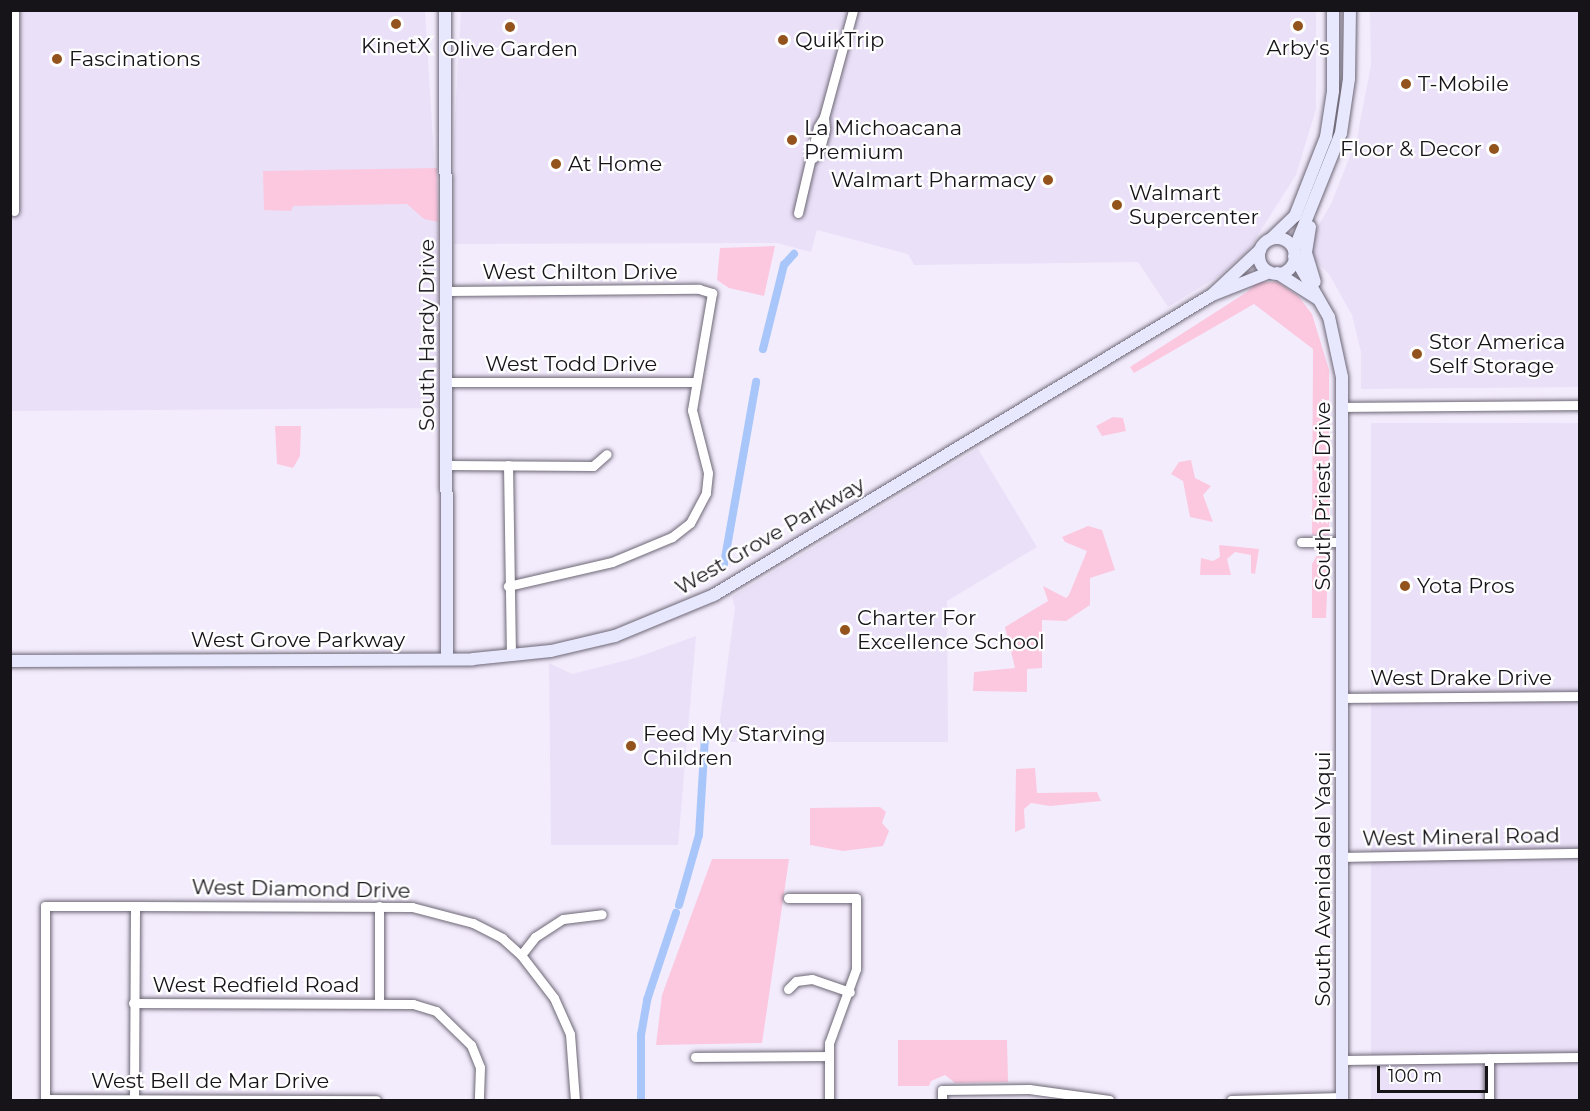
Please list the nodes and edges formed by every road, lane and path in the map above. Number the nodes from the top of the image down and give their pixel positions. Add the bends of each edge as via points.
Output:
1 (14, 10) edge
2 (445, 10) edge
3 (853, 10) edge
4 (1334, 10) edge
5 (1350, 10) edge
6 (1333, 91) junction
7 (1338, 144) junction
8 (1319, 193) junction
9 (14, 211) dead end
10 (798, 213) dead end
11 (1272, 238) junction
12 (1260, 250) junction
13 (1294, 253) junction
14 (1274, 273) junction
15 (447, 291) junction
16 (1212, 296) junction
17 (1321, 304) junction
18 (447, 382) junction
19 (696, 382) junction
20 (1580, 405) edge
21 (1342, 407) junction
22 (607, 454) dead end
23 (448, 465) junction
24 (508, 465) junction
25 (1301, 542) dead end
26 (1342, 542) junction
27 (508, 586) junction
28 (511, 656) junction
29 (447, 658) junction
30 (10, 661) edge
31 (1580, 696) edge
32 (1342, 698) junction
33 (1580, 853) edge
34 (1342, 857) junction
35 (788, 898) dead end
36 (135, 906) junction
37 (379, 906) junction
38 (602, 915) dead end
39 (521, 955) junction
40 (788, 989) dead end
41 (850, 992) junction
42 (133, 1003) junction
43 (379, 1003) junction
44 (829, 1056) junction
45 (695, 1057) dead end
46 (1580, 1057) edge
47 (1489, 1058) junction
48 (1342, 1060) junction
49 (134, 1099) edge
50 (1342, 1099) edge
51 (45, 1100) edge
52 (376, 1100) edge
53 (479, 1101) edge
54 (575, 1101) edge
55 (829, 1101) edge
56 (942, 1101) edge
57 (1109, 1101) edge
58 (1231, 1101) edge
59 (1489, 1101) edge

1 - 9 street
2 - 15 street, South Hardy Drive
3 - 10 street via 818,127
4 - 6 street
5 - 7 street via 1349,79
6 - 7 street via 1338,105 1333,136
6 - 11 street via 1326,137 1315,169 1295,216
7 - 8 street
8 - 13 street
8 - 17 street via 1306,253
11 - 12 street
11 - 13 street via 1287,241
12 - 14 street via 1259,261
12 - 16 street, West Grove Parkway
13 - 14 street via 1291,266
13 - 17 street, South Priest Drive
14 - 16 street, West Grove Parkway
14 - 17 street
15 - 18 street, South Hardy Drive
15 - 19 street, West Chilton Drive via 699,289 712,293
16 - 28 street, West Grove Parkway via 719,592 615,636
17 - 21 street, South Priest Drive via 1340,357
18 - 19 street, West Todd Drive
18 - 23 street, South Hardy Drive
19 - 27 street via 692,410 708,473 699,510 672,537 612,562
20 - 21 street
21 - 26 street, South Priest Drive
22 - 24 street via 593,466
23 - 24 street
23 - 29 street, South Hardy Drive
24 - 27 street
25 - 26 street
26 - 32 street, South Priest Drive
27 - 28 street
28 - 29 street, West Grove Parkway
29 - 30 street, West Grove Parkway
31 - 32 street, West Drake Drive
32 - 34 street, South Avenida del Yaqui
33 - 34 street, West Mineral Road
34 - 48 street, South Avenida del Yaqui
35 - 41 street via 856,898 856,969
36 - 37 street, West Diamond Drive
36 - 42 street
36 - 51 street, West Diamond Drive via 45,906
37 - 39 street, West Diamond Drive via 452,915 502,938
37 - 43 street
38 - 39 street via 563,919 535,937
39 - 54 street via 545,983 570,1034
40 - 41 street via 796,981 812,979
41 - 44 street via 835,1017
42 - 43 street, West Redfield Road
42 - 49 street
43 - 53 street, West Redfield Road via 413,1004 436,1011 453,1024 471,1045 480,1067
44 - 45 street
44 - 55 street
46 - 47 street
47 - 48 street
47 - 59 street
48 - 50 street
49 - 51 street, West Bell de Mar Drive
49 - 52 street, West Bell de Mar Drive
50 - 58 street
56 - 57 street via 942,1090 1029,1089

